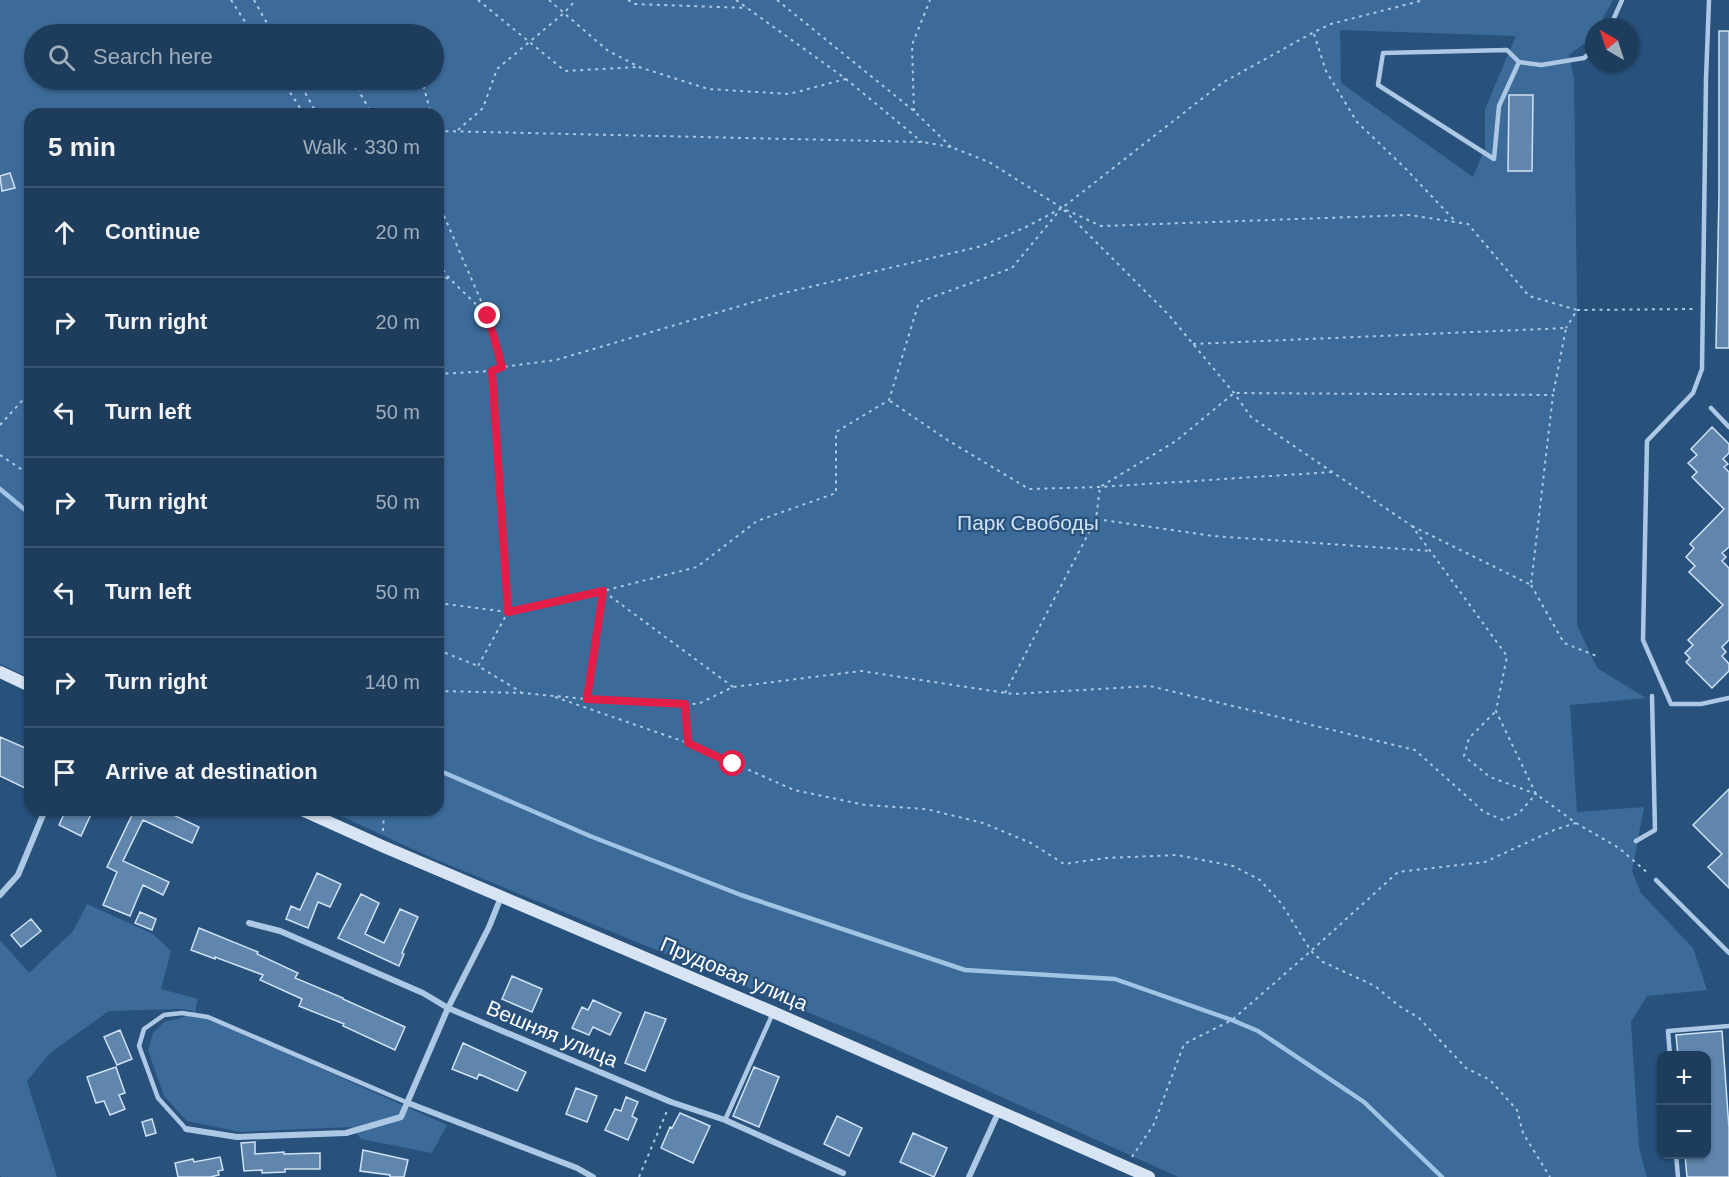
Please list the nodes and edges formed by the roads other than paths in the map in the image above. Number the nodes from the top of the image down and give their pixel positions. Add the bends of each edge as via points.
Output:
1 (1622, 0) edge
2 (1709, 0) edge
3 (1614, 18) edge
4 (1585, 57) edge
5 (1519, 63) junction
6 (1711, 408) dead end
7 (1729, 427) edge
8 (0, 672) edge
9 (24, 683) edge
10 (1652, 696) dead end
11 (1729, 698) edge
12 (43, 816) edge
13 (315, 816) edge
14 (1636, 841) dead end
15 (1656, 880) road end
16 (0, 896) edge
17 (501, 897) junction
18 (249, 923) dead end
19 (1729, 954) edge
20 (448, 1008) junction
21 (773, 1012) junction
22 (1729, 1026) edge
23 (1670, 1051) edge
24 (408, 1103) junction
25 (999, 1111) junction
26 (725, 1120) junction
27 (186, 1129) joint
28 (1676, 1159) edge
29 (843, 1173) dead end
30 (593, 1177) edge
31 (969, 1177) edge
32 (1149, 1177) edge
33 (1678, 1177) edge

1 - 3 lane
2 - 11 lane via 1701,369 1693,393 1647,441 1643,640 1671,704 1701,704
4 - 5 lane via 1541,65
5 - 5 lane via 1507,50 1383,53 1378,85 1494,159 1499,106
6 - 7 lane
8 - 9 main road
10 - 14 lane via 1655,831
12 - 16 street via 18,875
13 - 17 main road, Прудовая улица
15 - 19 lane
17 - 20 street
17 - 21 main road, Прудовая улица
18 - 20 street, Вешняя улица via 280,931 423,993
20 - 24 street
20 - 26 street, Вешняя улица via 671,1102
21 - 25 main road, Прудовая улица
21 - 26 lane
22 - 23 lane via 1668,1031
24 - 27 street via 401,1117 346,1133 237,1137
24 - 27 lane via 208,1017 164,1015 144,1029 139,1046 158,1098
24 - 30 street
25 - 31 street
25 - 32 main road, Прудовая улица
26 - 29 street, Вешняя улица
28 - 33 lane

